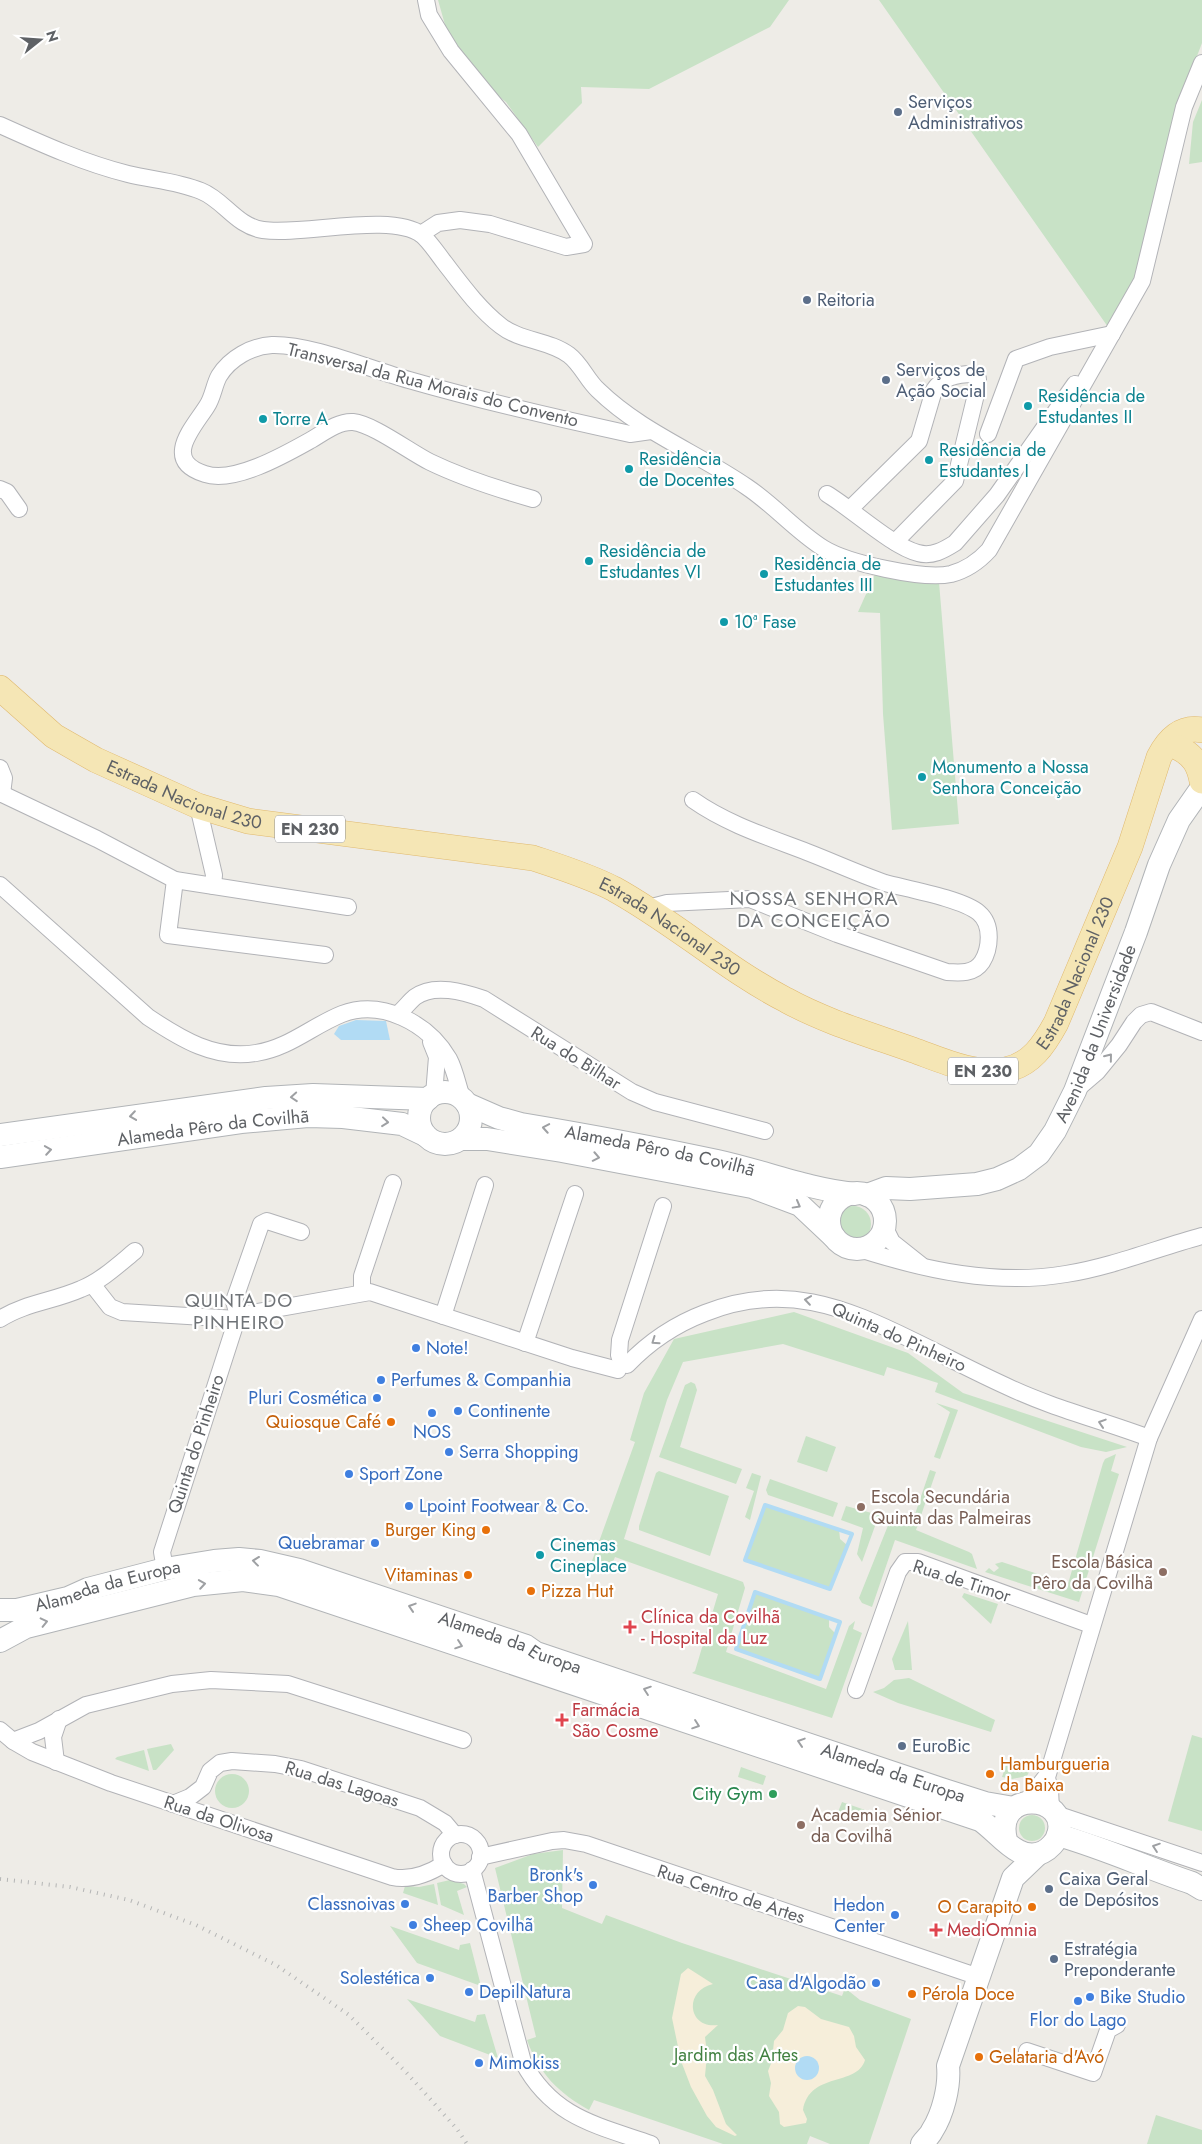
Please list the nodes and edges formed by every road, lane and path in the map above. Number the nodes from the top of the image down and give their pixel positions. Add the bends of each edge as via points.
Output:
1 (426, 0) edge
2 (1202, 64) edge
3 (0, 125) edge
4 (421, 234) junction
5 (1109, 340) junction
6 (652, 431) junction
7 (988, 434) dead end
8 (0, 489) edge
9 (828, 494) dead end
10 (533, 499) dead end
11 (850, 508) junction
12 (19, 509) dead end
13 (895, 542) junction
14 (0, 688) edge
15 (1189, 739) edge
16 (0, 768) edge
17 (1202, 782) edge
18 (1202, 787) edge
19 (1, 794) edge
20 (693, 800) dead end
21 (198, 806) junction
22 (175, 880) junction
23 (0, 885) edge
24 (213, 886) junction
25 (348, 907) dead end
26 (644, 909) junction
27 (325, 955) dead end
28 (398, 1014) junction
29 (1202, 1032) edge
30 (430, 1038) junction
31 (1074, 1091) junction
32 (431, 1097) junction
33 (464, 1101) junction
34 (765, 1131) dead end
35 (0, 1135) edge
36 (425, 1135) junction
37 (461, 1139) junction
38 (0, 1157) edge
39 (393, 1183) dead end
40 (485, 1185) dead end
41 (576, 1194) dead end
42 (662, 1206) dead end
43 (872, 1206) junction
44 (301, 1232) dead end
45 (1202, 1236) edge
46 (834, 1237) junction
47 (859, 1249) junction
48 (135, 1251) dead end
49 (923, 1266) junction
50 (92, 1284) junction
51 (362, 1292) junction
52 (443, 1316) junction
53 (238, 1318) junction
54 (1202, 1319) edge
55 (0, 1320) edge
56 (525, 1343) junction
57 (622, 1367) junction
58 (1149, 1438) junction
59 (165, 1570) junction
60 (0, 1610) edge
61 (1091, 1626) junction
62 (0, 1642) edge
63 (856, 1690) dead end
64 (59, 1719) junction
65 (0, 1730) edge
66 (463, 1740) dead end
67 (13, 1741) junction
68 (56, 1762) junction
69 (1047, 1778) junction
70 (203, 1787) junction
71 (174, 1804) junction
72 (1020, 1805) junction
73 (220, 1819) junction
74 (1055, 1819) junction
75 (455, 1835) junction
76 (1009, 1843) junction
77 (1036, 1856) junction
78 (1202, 1862) edge
79 (476, 1863) junction
80 (444, 1864) junction
81 (1013, 1878) junction
82 (1202, 1889) edge
83 (979, 1977) junction
84 (1117, 2025) dead end
85 (1027, 2051) dead end
86 (923, 2143) edge
87 (651, 2144) edge

1 - 4 street via 429,14 451,51 520,134 584,244 566,247 490,224 460,220 438,223
2 - 5 street via 1184,107 1142,281
3 - 4 street via 70,156 130,175 174,181 204,192 248,226 260,230 286,232 374,224
4 - 6 street via 479,306 503,328 569,355 596,389
5 - 6 street via 989,550 976,563 951,574 918,575 855,560 824,548 747,487
5 - 7 street via 1050,347 1016,359
5 - 13 street via 997,495 955,543 934,554 918,554
6 - 10 street, Transversal da Rua Morais do Convento via 630,434 487,402 306,349 273,345 253,348 230,364 220,376 209,403 184,438 183,456 191,466 206,475 224,476 267,464 335,426 352,422 431,462
8 - 12 street via 7,492
9 - 11 street
11 - 13 street
11 - 13 street via 919,441 938,384 952,376 973,374 978,386 956,481
14 - 21 main road, Estrada Nacional 230 / EN 230 via 54,736 96,760
15 - 17 main road, EN 230
15 - 26 main road, Estrada Nacional 230 / EN 230 via 1130,847 1056,1023 1036,1054 1005,1070 984,1072 947,1062 812,1013 742,974
16 - 19 street via 4,778
18 - 31 main road, Avenida da Universidade via 1180,820 1159,865
19 - 22 street
20 - 26 street via 713,814 747,830 874,878 965,905 980,914 988,932 989,951 979,966 966,973 947,972 837,934 750,899 667,903
21 - 24 street via 214,875
21 - 26 main road, Estrada Nacional 230 / EN 230 via 248,821 533,858 614,889
22 - 24 street
22 - 27 street via 168,935
23 - 28 street via 148,1017 212,1052 256,1054 281,1047 340,1015 359,1009
24 - 25 street
28 - 30 street
28 - 34 street, Rua do Bilhar via 416,996 434,990 463,991 484,999 632,1092 655,1102
31 -> 29 street via 1097,1072 1141,1015 1151,1012
30 - 32 street via 437,1057
30 - 33 street via 450,1060
31 - 43 main road, Avenida da Universidade via 1039,1154 1019,1169 977,1184 886,1188
32 - 33 main road, Alameda Pêro da Covilhã via 449,1092
32 -> 35 main road, Alameda Pêro da Covilhã via 266,1098
32 - 36 main road via 423,1105 419,1120
33 - 37 main road via 471,1122
43 -> 33 main road, Alameda Pêro da Covilhã via 832,1191 718,1161 521,1124 499,1118
36 - 37 main road, Alameda Pêro da Covilhã via 439,1144
38 -> 36 main road, Alameda Pêro da Covilhã via 241,1122 308,1116 402,1124
37 -> 46 main road, Alameda Pêro da Covilhã via 488,1139 562,1151 752,1187 800,1205
39 - 51 street via 362,1276
40 - 52 street
41 - 56 street
42 - 57 street via 620,1340
43 - 46 main road via 846,1196 832,1210 830,1218
43 - 47 main road via 876,1242
43 - 49 street via 892,1242
44 - 53 street, Quinta do Pinheiro via 266,1221 260,1224 234,1300
45 - 49 street via 1075,1272 1036,1278 958,1274
46 - 47 main road, Alameda Pêro da Covilhã via 845,1246
47 - 49 street via 898,1262
48 - 50 street
50 - 53 street via 110,1307 122,1312
50 - 55 street via 34,1303
51 - 52 street
51 - 53 street
52 - 56 street
53 - 59 street, Quinta do Pinheiro via 162,1552
54 - 58 street
56 - 57 street via 603,1368
58 -> 57 street, Quinta do Pinheiro via 1036,1399 856,1314 807,1300 754,1299 715,1309 674,1328
58 - 61 street
59 - 60 main road, Alameda da Europa via 88,1588 68,1598 17,1610
72 -> 59 main road, Alameda da Europa via 985,1803 298,1570 239,1559 214,1560
61 - 63 street, Rua de Timor via 918,1562 905,1562 898,1572
61 - 69 street
62 -> 76 main road, Alameda da Europa via 13,1632 36,1623 194,1586 243,1580 278,1585 980,1820
64 - 66 street via 86,1705 172,1684 211,1680 252,1681 288,1684
64 - 67 street
64 - 68 street via 53,1737
65 - 67 street, Rua da Olivosa
67 - 68 street, Rua da Olivosa
68 - 71 street, Rua da Olivosa
69 - 72 street
69 - 74 street
70 - 71 street, Rua das Lagoas
70 - 73 street via 206,1800
70 - 75 street, Rua das Lagoas via 210,1771 220,1763 259,1763 301,1769 420,1808 445,1823
71 - 73 street, Rua da Olivosa
72 - 74 main road via 1036,1802
72 - 76 main road via 1006,1820
73 - 80 street, Rua da Olivosa via 401,1878 430,1872
74 - 77 main road via 1052,1846
78 -> 74 street
74 - 82 main road via 1124,1860
75 - 79 street via 472,1837 480,1847
75 - 80 street via 443,1846
76 - 77 main road via 1021,1853
76 - 81 main road
77 - 81 main road
79 - 80 street, Rua Centro de Artes via 456,1873
79 - 83 street, Rua Centro de Artes via 552,1840 586,1844
79 - 87 street via 523,2062 528,2071 554,2103 574,2116
81 - 83 main road
83 - 86 main road via 948,2066 950,2082 942,2106 932,2131
84 - 85 street via 1108,2030 1093,2073

